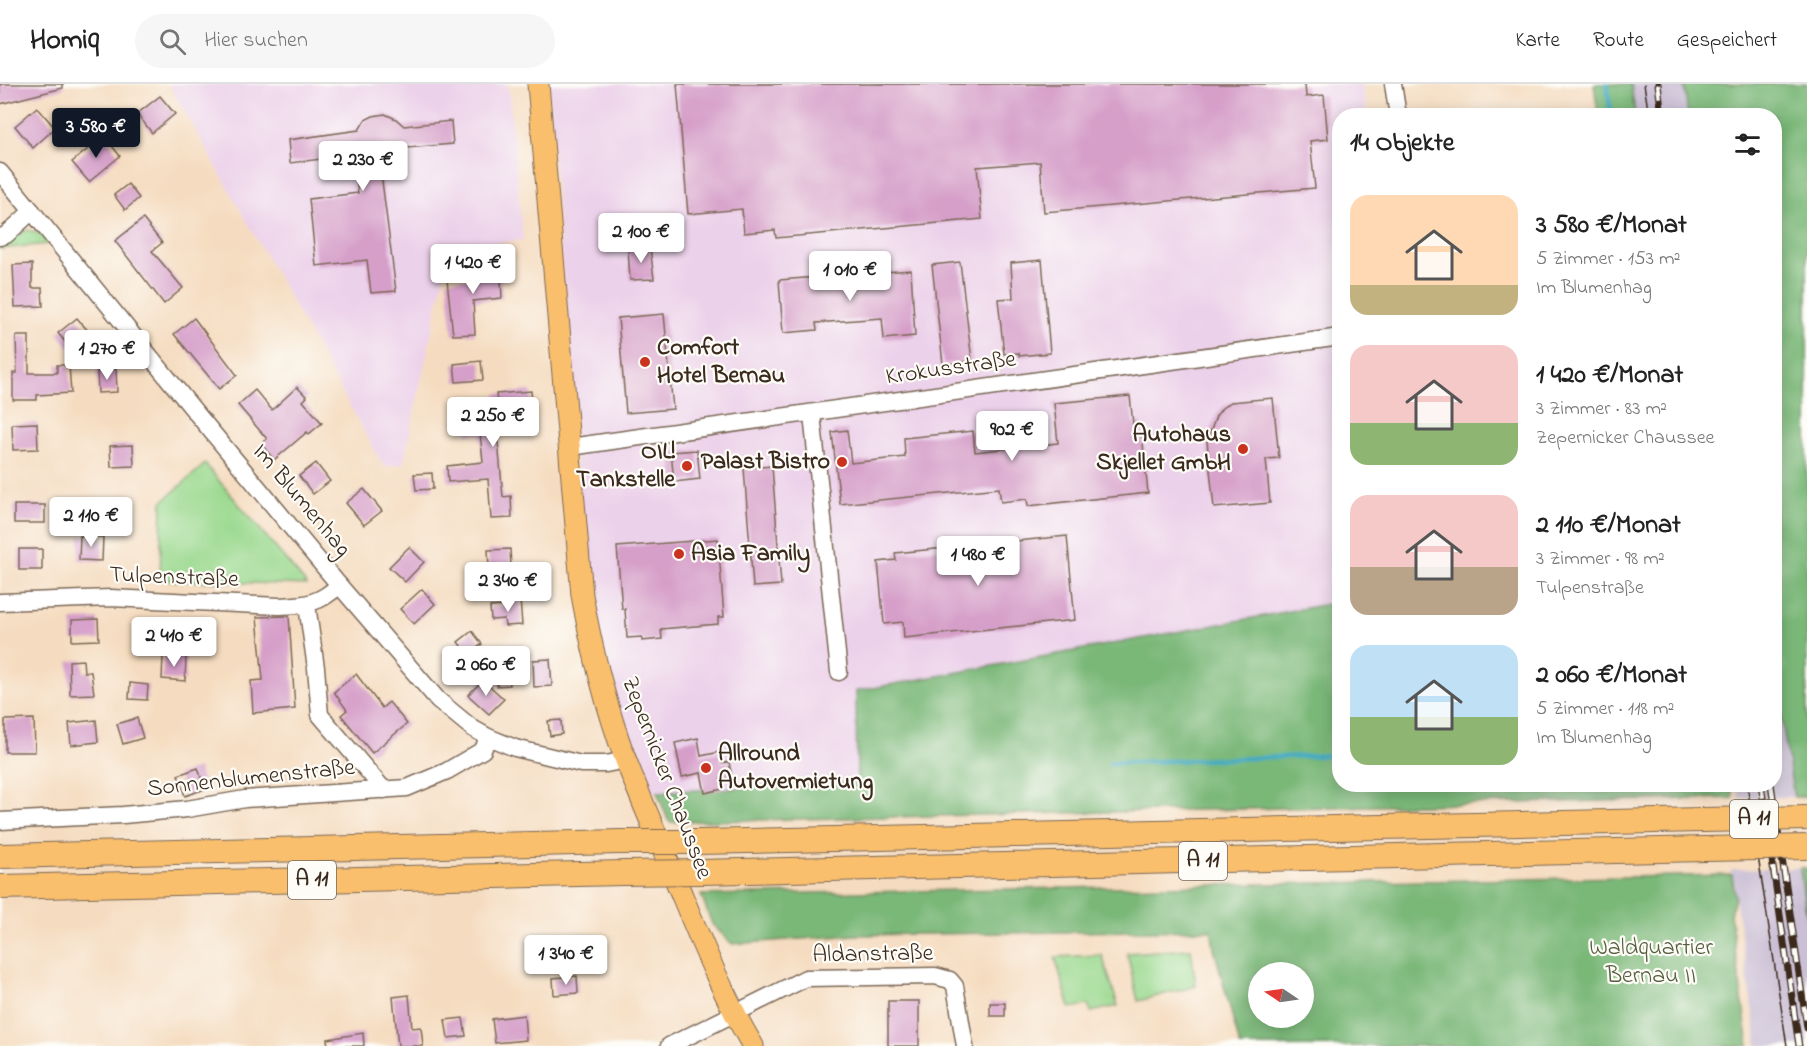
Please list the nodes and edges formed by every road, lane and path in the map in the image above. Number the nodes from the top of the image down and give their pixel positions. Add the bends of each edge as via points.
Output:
1 (537, 84) edge
2 (1393, 84) edge
3 (1397, 108) edge
4 (0, 172) edge
5 (32, 211) junction
6 (0, 237) edge
7 (1332, 338) edge
8 (812, 414) junction
9 (570, 447) junction
10 (339, 585) junction
11 (0, 602) edge
12 (307, 605) junction
13 (839, 672) dead end
14 (488, 737) junction
15 (626, 760) junction
16 (384, 790) junction
17 (1807, 818) edge
18 (0, 821) edge
19 (1807, 847) edge
20 (0, 856) edge
21 (0, 887) edge
22 (735, 1013) junction
23 (669, 1046) edge
24 (753, 1046) edge
25 (965, 1046) edge

1 - 9 main road, Zepernicker Chaussee
2 - 3 street
4 - 5 street, Im Blumenhag
5 - 6 street
5 - 10 street, Im Blumenhag
7 - 8 street, Krokusstraße
8 - 9 street, Krokusstraße
8 - 13 street
9 - 15 main road, Zepernicker Chaussee via 582,596 597,665
10 - 12 street, Tulpenstraße via 329,596
10 - 14 street, Im Blumenhag via 438,700
11 - 12 street, Tulpenstraße via 111,598
12 - 16 street via 320,715
14 - 15 street, Im Blumenhag via 515,748 581,764
14 - 16 street, Sonnenblumenstraße via 483,750 447,771 407,788
15 - 22 main road, Zepernicker Chaussee
16 - 18 street, Sonnenblumenstraße via 245,799 187,810
17 - 20 highway, A 11, bridge
19 - 21 highway, A 11, bridge
22 - 23 street, Aldanstraße
22 - 24 main road, Zepernicker Chaussee
22 - 25 street, Aldanstraße via 806,978 943,977 955,986

